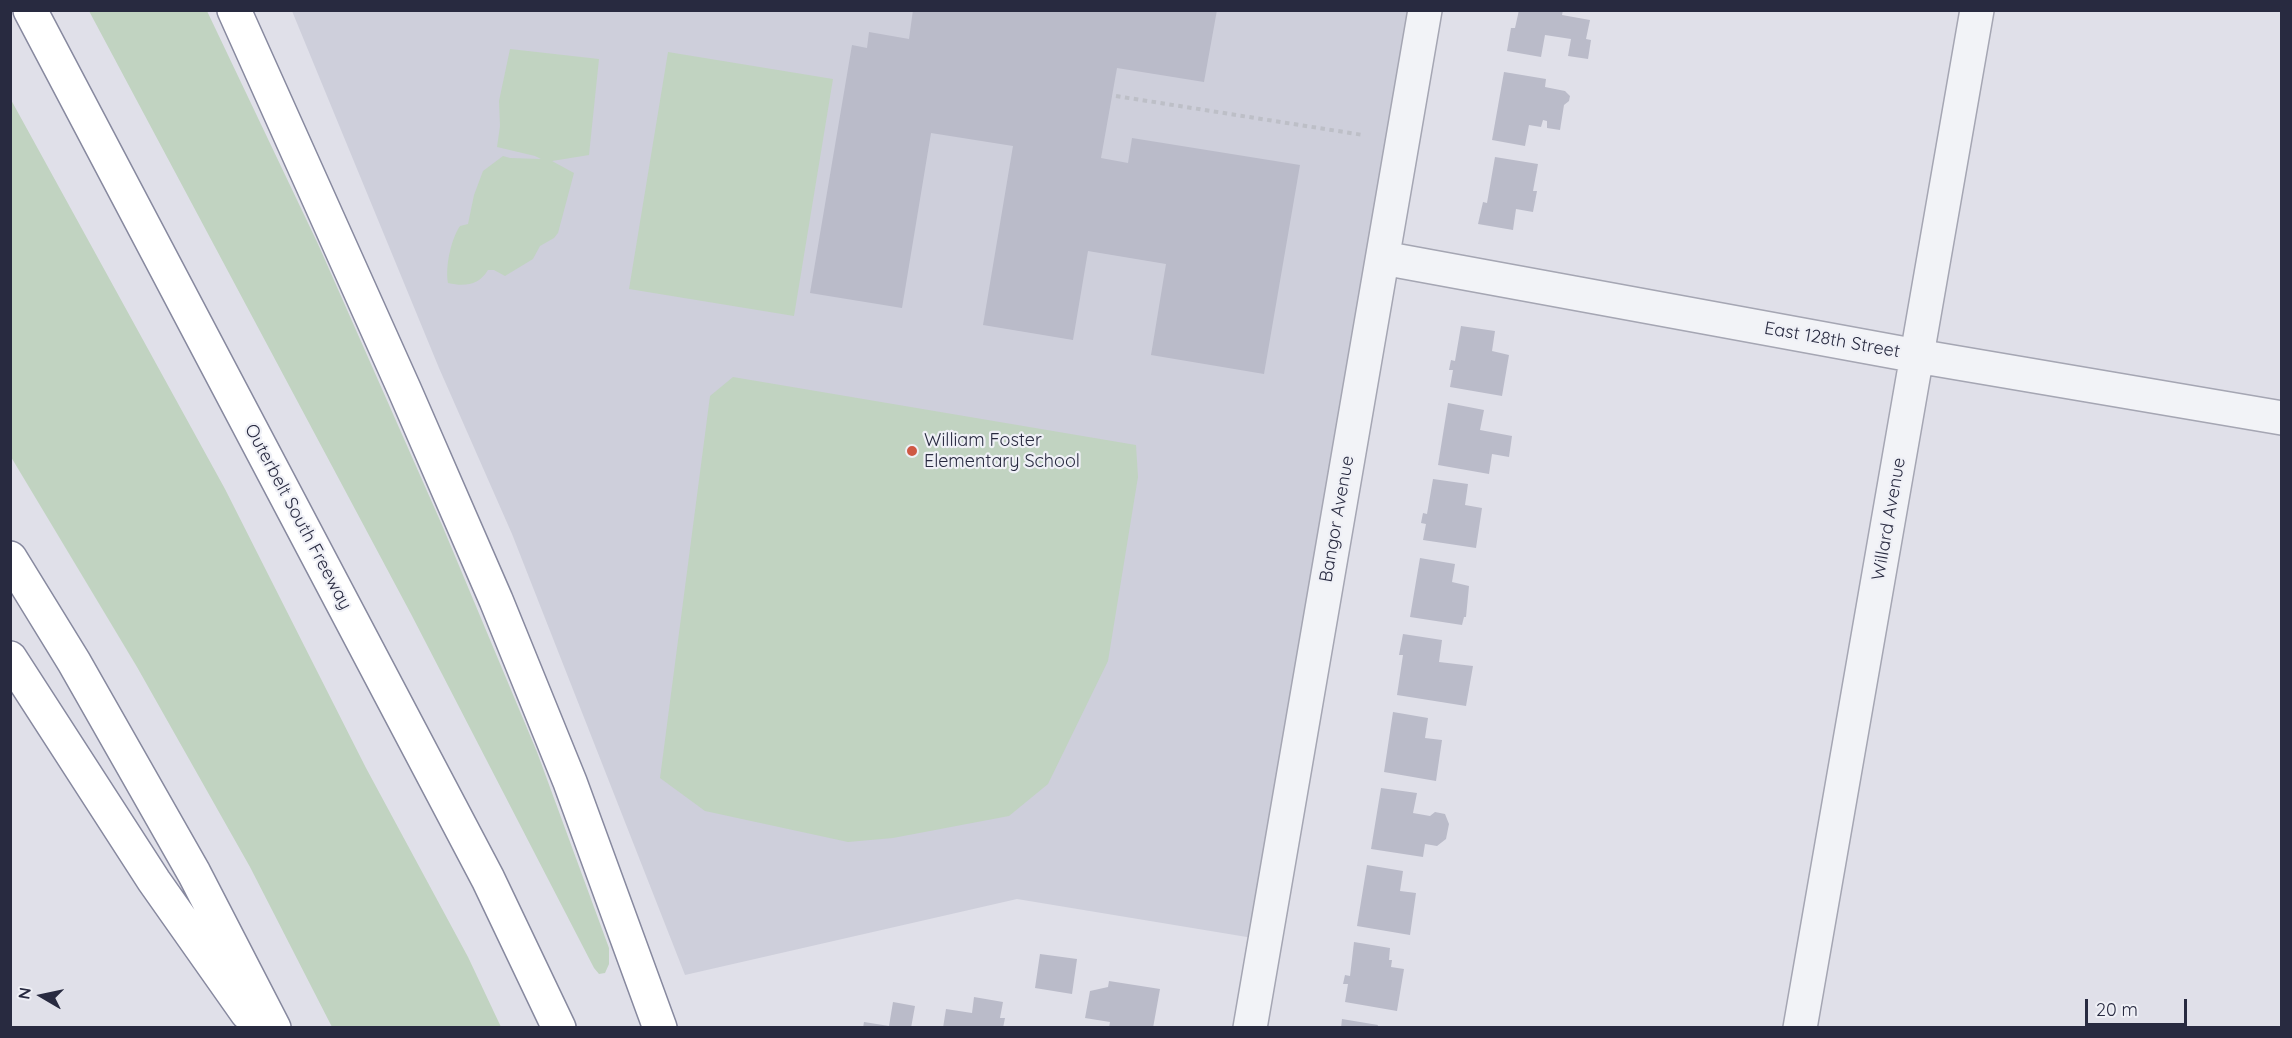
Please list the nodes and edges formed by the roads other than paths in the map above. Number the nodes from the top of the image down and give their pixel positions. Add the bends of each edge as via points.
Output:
1 (30, 10) edge
2 (234, 10) edge
3 (1425, 10) edge
4 (1977, 10) edge
5 (1383, 258) junction
6 (1917, 356) junction
7 (2282, 418) edge
8 (10, 558) edge
9 (10, 658) edge
10 (257, 1028) edge
11 (274, 1028) edge
12 (559, 1028) edge
13 (660, 1028) edge
14 (1250, 1028) edge
15 (1800, 1028) edge

1 - 12 highway, Outerbelt South Freeway via 488,879
2 - 13 highway via 496,600 570,782
3 - 5 street, Bangor Avenue
4 - 6 street, Willard Avenue
5 - 6 street, East 128th Street
5 - 14 street, Bangor Avenue
6 - 7 street, East 128th Street
6 - 15 street, Willard Avenue
8 - 11 highway via 188,863
9 - 10 highway via 154,882

